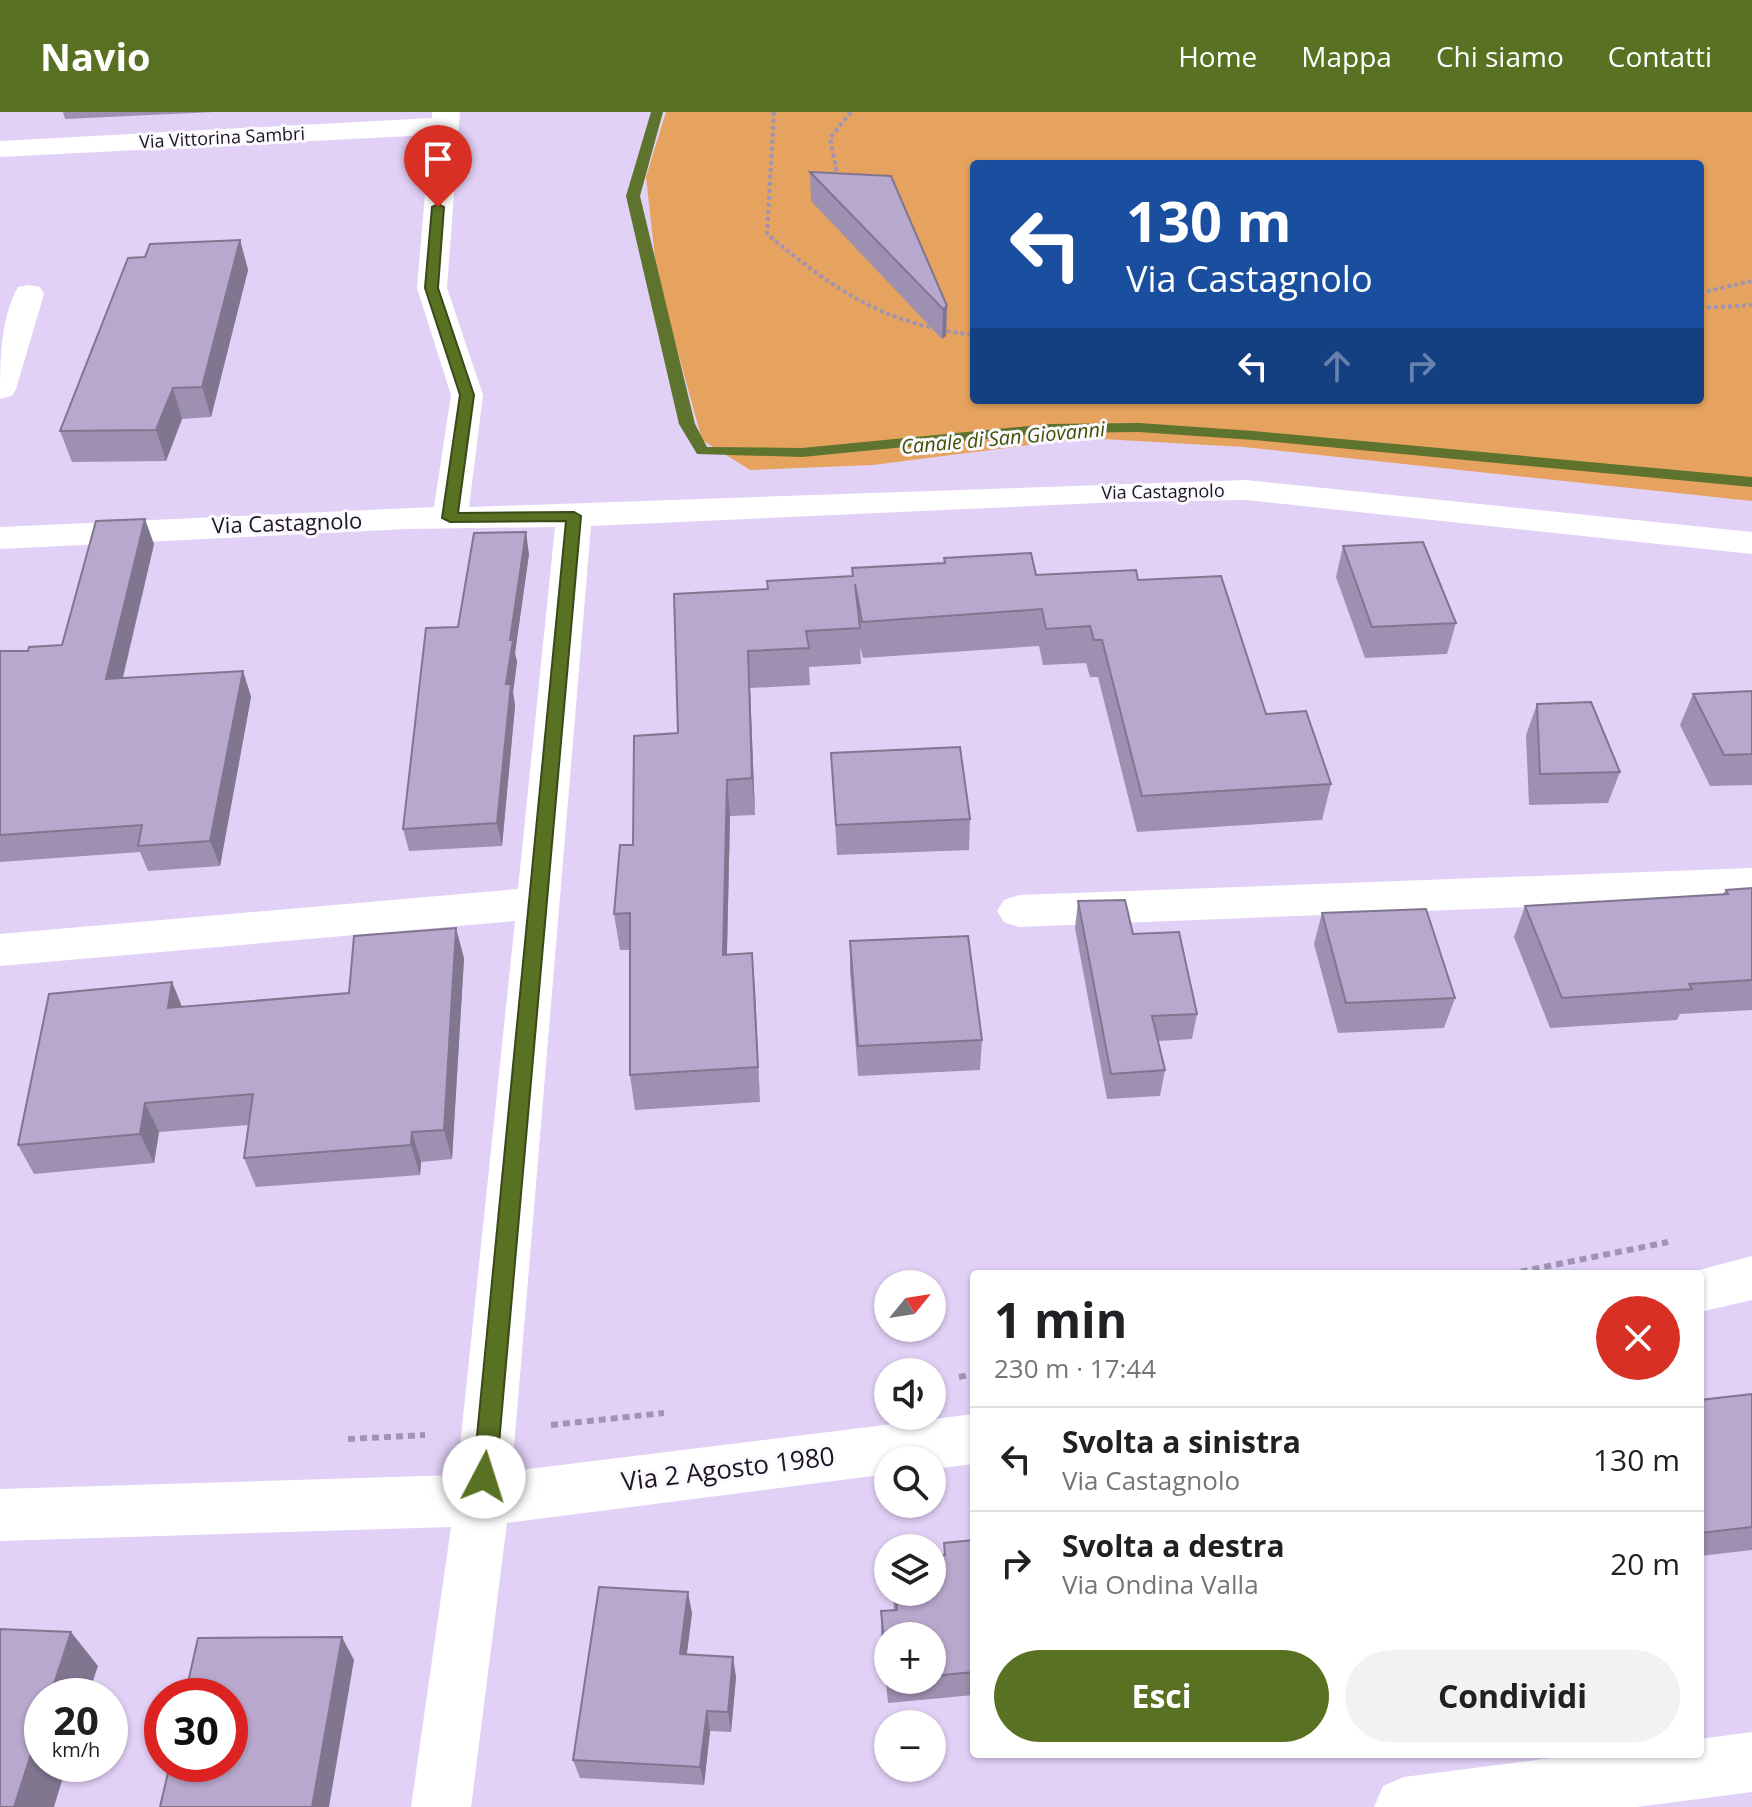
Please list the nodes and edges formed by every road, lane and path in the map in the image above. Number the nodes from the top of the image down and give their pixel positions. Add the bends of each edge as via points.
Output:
1 (774, 112) edge
2 (851, 112) edge
3 (445, 119) edge
4 (0, 149) edge
5 (841, 192) edge
6 (1752, 281) edge
7 (1704, 292) edge
8 (29, 294) dead end
9 (1752, 305) edge
10 (1704, 308) edge
11 (970, 335) edge
12 (0, 389) edge
13 (574, 516) junction
14 (450, 518) junction
15 (0, 538) edge
16 (1751, 544) edge
17 (1752, 883) edge
18 (536, 903) junction
19 (1019, 911) dead end
20 (0, 950) edge
21 (1677, 1240) dead end
22 (1529, 1270) edge
23 (1752, 1278) edge
24 (1704, 1289) edge
25 (970, 1439) edge
26 (482, 1500) junction
27 (0, 1515) edge
28 (1752, 1762) edge
29 (1580, 1768) edge
30 (441, 1807) edge
31 (1404, 1807) edge

1 - 11 path via 767,234 833,289 893,320 936,333
2 - 5 path via 830,138
3 - 4 street, Via Vittorina Sambri
3 - 14 street via 432,288 467,395
6 - 7 path
8 - 12 street
9 - 10 path
13 - 14 street, Via Castagnolo
13 - 16 street, Via Castagnolo via 1246,490
13 - 18 street
14 - 15 street, Via Castagnolo
17 - 19 street
18 - 20 street
18 - 26 street
21 - 22 path
23 - 24 street
25 - 26 street, Via 2 Agosto 1980
26 - 27 street, Via 2 Agosto 1980
26 - 30 street
28 - 29 street
29 - 31 street

